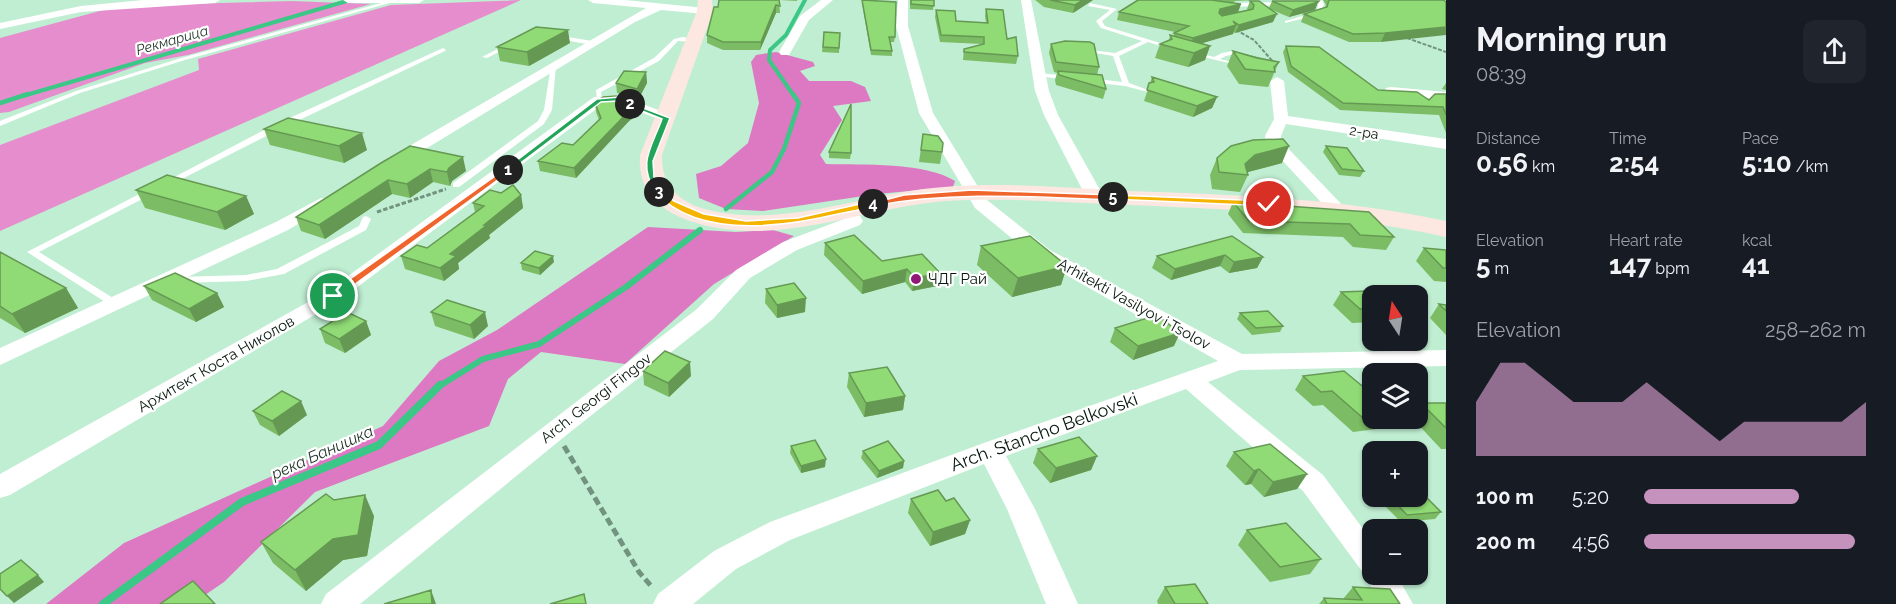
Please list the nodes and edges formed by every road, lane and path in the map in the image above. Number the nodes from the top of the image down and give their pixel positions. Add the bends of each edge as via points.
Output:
1 (215, 0) edge
2 (348, 0) edge
3 (418, 0) edge
4 (593, 0) edge
5 (828, 0) edge
6 (903, 0) edge
7 (1026, 0) edge
8 (394, 1) edge
9 (1320, 2) edge
10 (1090, 4) dead end
11 (1285, 4) edge
12 (1309, 4) edge
13 (705, 5) edge
14 (1226, 5) edge
15 (660, 6) junction
16 (1218, 7) edge
17 (1246, 12) edge
18 (1287, 22) dead end
19 (0, 26) edge
20 (1230, 29) edge
21 (1403, 36) edge
22 (544, 37) edge
23 (695, 40) junction
24 (1146, 41) junction
25 (515, 42) edge
26 (592, 43) junction
27 (443, 50) dead end
28 (1180, 50) edge
29 (1092, 51) edge
30 (785, 52) dead end
31 (1446, 52) edge
32 (1192, 53) edge
33 (1233, 53) edge
34 (1116, 55) junction
35 (486, 57) dead end
36 (1215, 59) junction
37 (554, 66) junction
38 (1252, 69) edge
39 (1038, 75) junction
40 (1277, 81) joint
41 (1126, 84) junction
42 (1146, 91) edge
43 (1387, 91) edge
44 (1446, 96) edge
45 (599, 100) junction
46 (666, 118) junction
47 (1281, 119) junction
48 (0, 124) edge
49 (1446, 144) edge
50 (378, 171) edge
51 (456, 186) joint
52 (972, 192) junction
53 (339, 193) edge
54 (1095, 196) junction
55 (848, 210) junction
56 (1338, 210) junction
57 (366, 219) joint
58 (1446, 229) edge
59 (163, 281) junction
60 (114, 303) junction
61 (0, 357) edge
62 (1446, 358) edge
63 (1238, 362) junction
64 (1188, 378) junction
65 (555, 430) junction
66 (990, 451) junction
67 (0, 488) edge
68 (1362, 550) edge
69 (1386, 585) edge
70 (664, 600) edge
71 (338, 604) edge
72 (1062, 604) edge
73 (1397, 604) edge

1 - 19 street via 89,6
2 - 8 street
3 - 8 street
4 - 15 street
5 - 30 street via 804,18
6 - 52 street, Arhitekti Vasilyov i Tsolov via 902,26 926,113
7 - 39 street
8 - 48 lane via 183,59 78,92
9 - 12 lane
9 - 18 lane via 1319,13
10 - 24 lane via 1114,9 1099,21 1104,27
11 - 14 lane
13 - 15 street
13 - 23 street
15 - 26 street
16 - 17 lane
20 - 40 path via 1254,40 1277,67
21 - 31 path
22 - 26 lane
23 - 45 lane via 672,42 653,63 608,84 598,92
23 - 46 street
24 - 28 lane
24 - 34 lane
25 - 35 lane
26 - 37 street
27 - 60 lane via 273,129 32,252
29 - 34 lane
32 - 36 lane
33 - 36 lane
34 - 41 lane
36 - 38 lane
37 - 50 street
37 - 51 lane via 548,110 542,122
39 - 41 lane
39 - 54 street via 1051,115
40 - 47 street
41 - 42 lane
43 - 44 street
45 - 46 street via 619,99
45 - 67 street, Архитект Коста Николов via 333,296
46 - 55 street via 651,155 650,177 661,194 686,210 723,221 770,224
47 - 49 street, 2-ра
47 - 56 street via 1274,143
51 - 57 path
52 - 54 street
52 - 55 street via 904,198
52 - 63 street, Arhitekti Vasilyov i Tsolov via 981,204 1043,254
53 - 59 street via 282,226
54 - 56 street
55 - 65 street, Arch. Georgi Fingov via 854,221 850,225 790,246 743,274 705,314
56 - 58 street
57 - 59 lane via 363,228 280,272 246,278
59 - 60 street
60 - 61 street
62 - 63 street, Arch. Stancho Belkovski
63 - 64 street, Arch. Stancho Belkovski
64 - 66 street, Arch. Stancho Belkovski
64 - 68 street via 1312,483
65 - 70 path via 639,572
65 - 71 street, Arch. Georgi Fingov
66 - 70 street, Arch. Stancho Belkovski via 780,531 725,560
66 - 72 street via 1021,508
69 - 73 street

